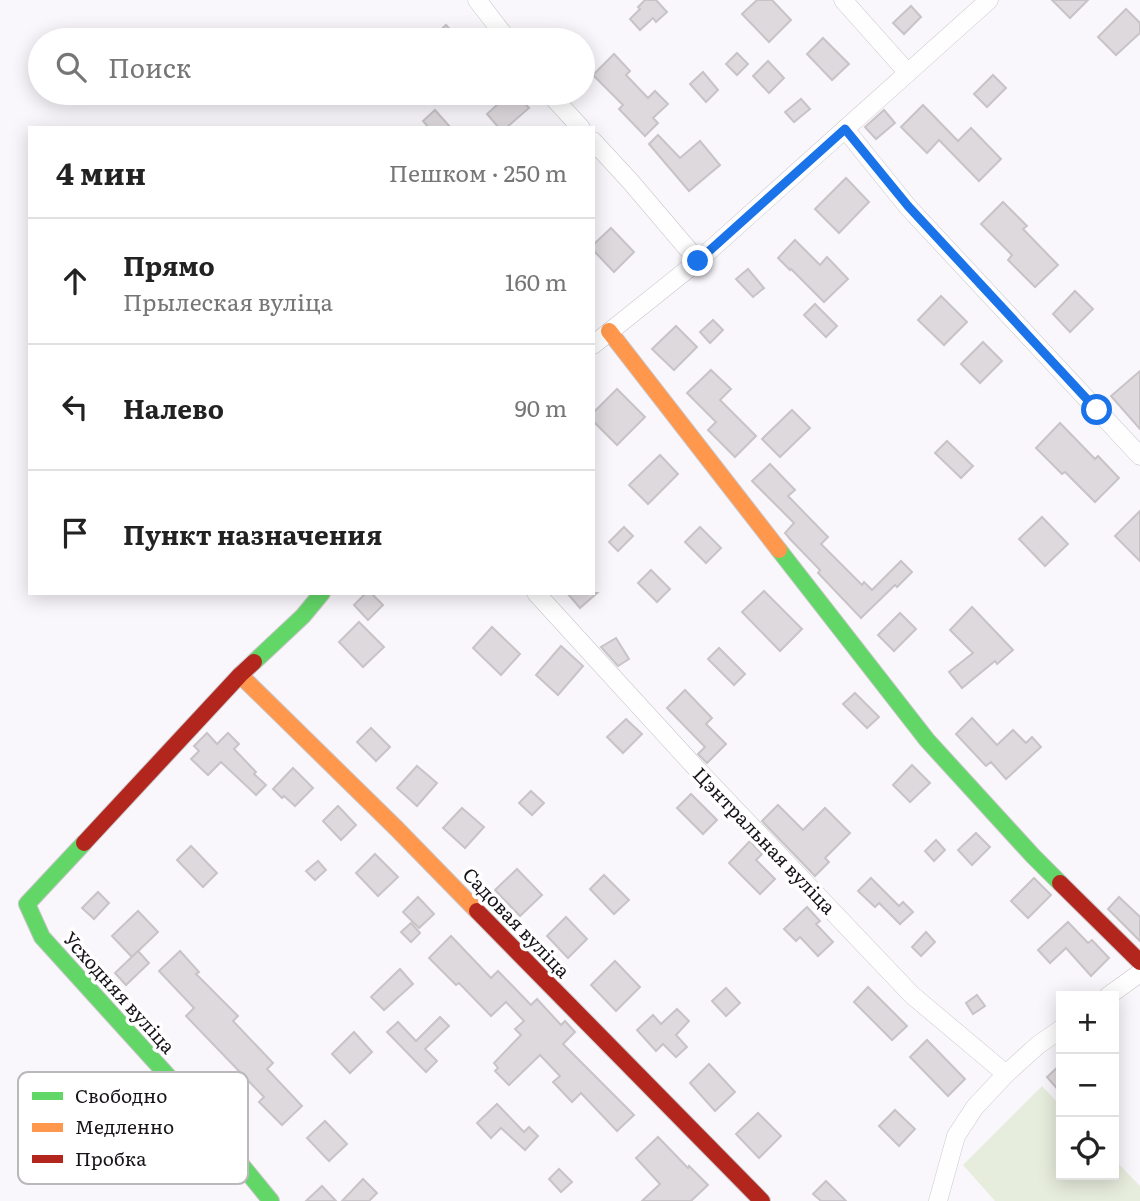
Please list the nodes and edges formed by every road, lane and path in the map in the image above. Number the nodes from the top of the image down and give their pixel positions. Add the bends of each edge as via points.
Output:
1 (477, 0) edge
2 (843, 0) edge
3 (989, 0) edge
4 (499, 28) edge
5 (908, 73) junction
6 (560, 105) edge
7 (579, 126) edge
8 (845, 129) junction
9 (595, 143) edge
10 (698, 261) junction
11 (609, 331) junction
12 (595, 343) edge
13 (1140, 456) edge
14 (321, 595) edge
15 (538, 595) edge
16 (240, 675) junction
17 (1140, 962) edge
18 (1140, 973) edge
19 (1115, 991) edge
20 (1056, 1032) edge
21 (164, 1072) edge
22 (1006, 1074) junction
23 (248, 1173) edge
24 (271, 1201) edge
25 (762, 1201) edge
26 (938, 1201) edge

1 - 4 street
2 - 5 street
3 - 5 street
5 - 8 street
6 - 7 street
8 - 10 street
8 - 13 street via 908,206
9 - 10 street
10 - 11 street
11 - 12 street
11 - 17 street via 927,740 1033,856
14 - 16 street
15 - 22 street, Цэнтральная вуліца via 912,995
16 - 21 street, Усходняя вуліца via 27,904 42,937
16 - 25 street, Садовая вуліца
18 - 19 street
20 - 22 street
22 - 26 street via 956,1136
23 - 24 street, Усходняя вуліца

